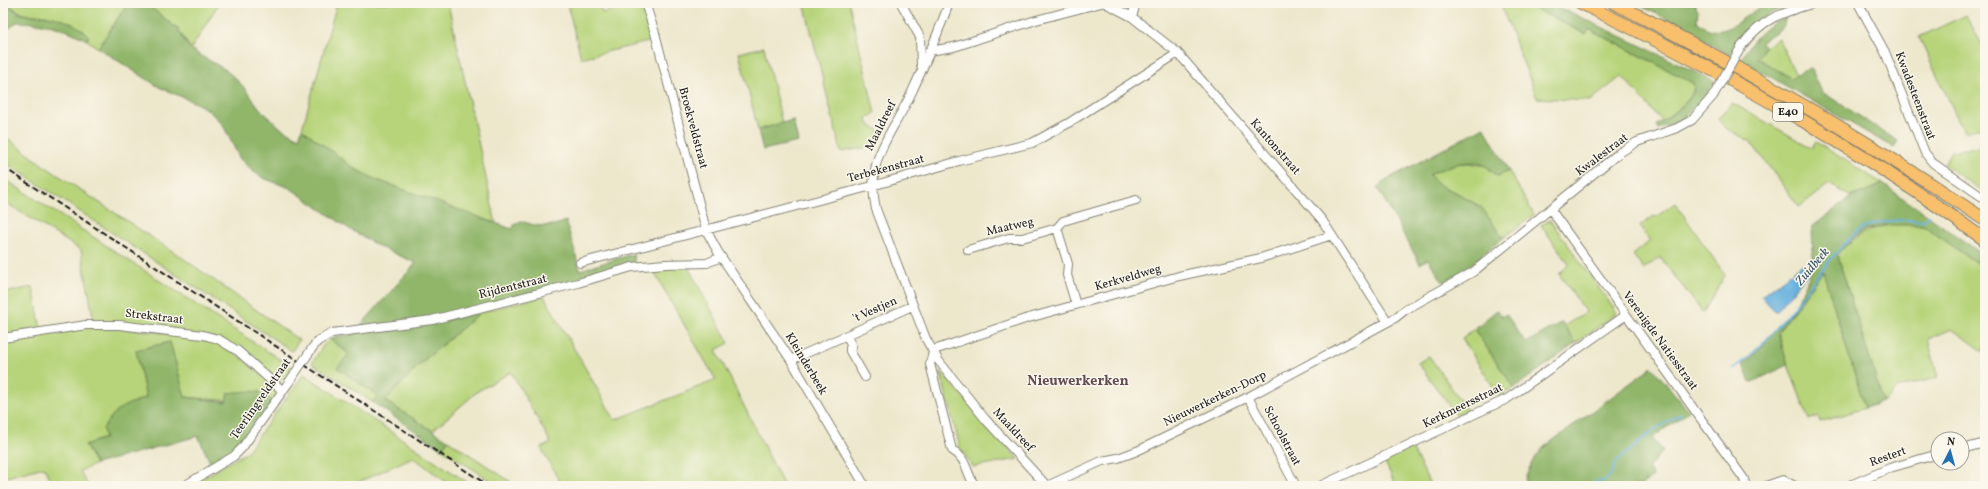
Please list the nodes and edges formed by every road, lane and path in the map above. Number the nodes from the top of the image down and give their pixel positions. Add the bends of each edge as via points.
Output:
1 (645, 3) edge
2 (901, 3) edge
3 (949, 3) edge
4 (1101, 3) edge
5 (1105, 3) edge
6 (1136, 3) edge
7 (1581, 3) edge
8 (1614, 3) edge
9 (1814, 3) edge
10 (1858, 3) edge
11 (1132, 17) junction
12 (929, 51) junction
13 (1178, 53) junction
14 (922, 68) junction
15 (872, 186) junction
16 (1983, 196) edge
17 (1136, 200) dead end
18 (1551, 210) junction
19 (1985, 220) edge
20 (1057, 228) junction
21 (706, 230) junction
22 (1332, 235) junction
23 (1985, 240) edge
24 (968, 250) dead end
25 (721, 257) junction
26 (580, 263) dead end
27 (1076, 305) junction
28 (912, 306) junction
29 (1626, 315) junction
30 (1388, 322) junction
31 (848, 336) junction
32 (3, 338) edge
33 (313, 347) joint
34 (934, 352) junction
35 (791, 360) junction
36 (865, 377) dead end
37 (283, 391) junction
38 (1248, 397) junction
39 (1985, 443) edge
40 (1970, 447) edge
41 (1930, 456) edge
42 (184, 486) edge
43 (865, 486) edge
44 (975, 486) edge
45 (1047, 486) edge
46 (1296, 486) edge
47 (1320, 486) edge
48 (1746, 486) edge
49 (1766, 486) edge
50 (1795, 486) edge
51 (1848, 486) edge

1 - 21 street, Broekveldstraat
2 - 14 street, Maaldreef via 920,37
3 - 12 street
4 - 12 street via 1036,20 954,47
5 - 11 street, Kantonstraat
6 - 11 street
7 - 23 highway, E40 via 1782,108 1857,153
8 - 19 highway, E40 via 1863,139
9 - 18 street, Kwalestraat, bridge via 1768,20 1752,31 1713,96 1692,120 1637,142 1619,153
10 - 16 street, Kwadesteenstraat via 1885,52 1925,153 1932,163
11 - 13 street, Kantonstraat
12 - 14 street
13 - 15 street, Terbekenstraat via 1067,124 1032,143
13 - 22 street, Kantonstraat via 1322,220
14 - 15 street, Maaldreef via 879,153
15 - 21 street, Terbekenstraat
15 - 28 street, Maaldreef via 876,209
17 - 20 street, Maatweg via 1063,221
18 - 29 street, Verenigde Natiesstraat
18 - 30 street, Kwalestraat via 1473,272
20 - 24 street, Maatweg
20 - 27 street via 1068,264 1067,275
21 - 25 street, Broekveldstraat
21 - 26 street, Terbekenstraat
22 - 27 street, Kerkveldweg via 1261,258 1179,276
22 - 30 street, Kantonstraat
25 - 33 street, Rijdentstraat via 707,263 632,267 432,320 332,333
25 - 35 street, Kleinderbeek
27 - 34 street, Kerkveldweg via 1003,326 937,348
28 - 31 street, 't Vestjen
28 - 34 street, Maaldreef
29 - 47 street, Kerkmeersstraat via 1507,399
29 - 48 street, Verenigde Natiesstraat via 1744,479
30 - 38 street, Nieuwerkerken-Dorp
31 - 35 street, 't Vestjen
31 - 36 street, 't Vestjen via 852,347 850,351
32 - 37 street, Strekstraat via 86,325 119,325 203,335 218,339 238,351
33 - 37 street, Teerlingveldstraat, bridge
34 - 44 street via 930,364 952,450 959,454 968,467 968,475
34 - 45 street, Maaldreef via 986,420
35 - 43 street, Kleinderbeek
37 - 42 street, Teerlingveldstraat via 234,456
38 - 45 street, Nieuwerkerken-Dorp via 1137,450 1102,461
38 - 46 street, Schoolstraat
39 - 40 street
41 - 51 street, Restert via 1890,468
49 - 50 street via 1783,480

